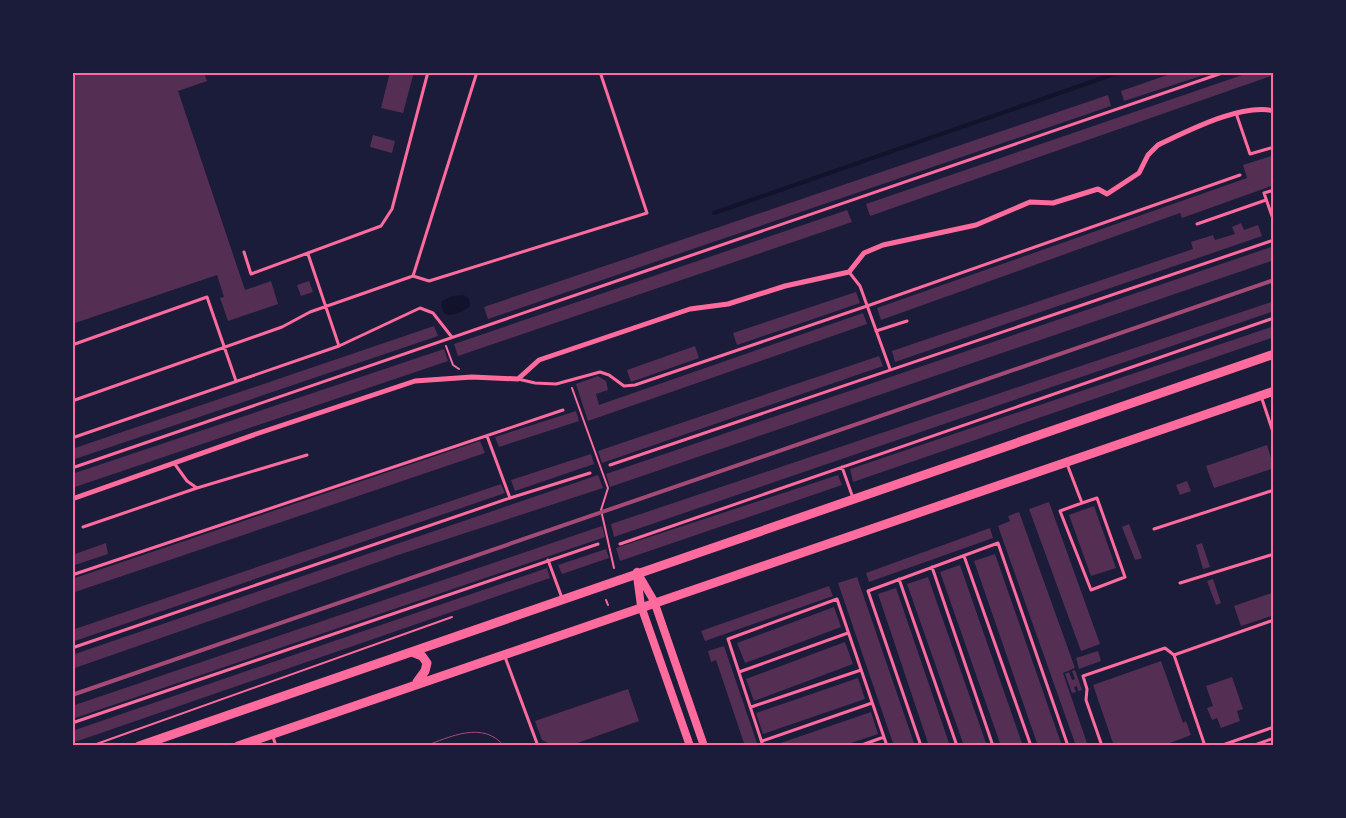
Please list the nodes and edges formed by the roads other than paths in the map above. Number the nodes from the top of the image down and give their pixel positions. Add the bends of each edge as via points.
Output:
1 (428, 72) edge
2 (478, 72) edge
3 (600, 72) edge
4 (1225, 72) edge
5 (1274, 111) edge
6 (1236, 113) junction
7 (1274, 147) edge
8 (1240, 175) dead end
9 (1274, 190) edge
10 (1266, 200) junction
11 (1272, 213) edge
12 (1274, 222) edge
13 (1197, 224) dead end
14 (1274, 240) edge
15 (244, 252) dead end
16 (308, 254) junction
17 (849, 272) junction
18 (413, 276) junction
19 (326, 306) junction
20 (867, 306) junction
21 (1274, 318) edge
22 (907, 321) dead end
23 (876, 331) junction
24 (450, 336) junction
25 (72, 345) edge
26 (339, 346) junction
27 (225, 348) junction
28 (1274, 354) edge
29 (890, 369) junction
30 (518, 379) junction
31 (236, 381) junction
32 (1274, 391) edge
33 (1261, 395) junction
34 (72, 401) edge
35 (563, 410) dead end
36 (1274, 434) edge
37 (487, 436) junction
38 (72, 438) edge
39 (308, 455) dead end
40 (1066, 461) junction
41 (174, 463) junction
42 (610, 465) dead end
43 (842, 467) junction
44 (72, 468) edge
45 (590, 473) dead end
46 (197, 488) junction
47 (1274, 490) edge
48 (510, 498) junction
49 (853, 498) junction
50 (72, 499) edge
51 (1082, 503) junction
52 (83, 527) dead end
53 (1154, 529) dead end
54 (598, 544) dead end
55 (620, 544) dead end
56 (1274, 554) edge
57 (964, 556) junction
58 (548, 560) junction
59 (932, 568) junction
60 (637, 572) junction
61 (72, 575) edge
62 (899, 579) junction
63 (1180, 583) dead end
64 (562, 598) junction
65 (654, 601) junction
66 (641, 606) junction
67 (1274, 620) edge
68 (848, 632) junction
69 (72, 648) edge
70 (412, 652) junction
71 (504, 653) junction
72 (1174, 655) junction
73 (861, 670) junction
74 (739, 672) junction
75 (417, 683) junction
76 (872, 703) junction
77 (750, 707) junction
78 (72, 723) edge
79 (1274, 727) edge
80 (272, 734) junction
81 (884, 737) junction
82 (1274, 738) edge
83 (762, 741) junction
84 (139, 746) edge
85 (238, 746) edge
86 (276, 746) edge
87 (538, 746) edge
88 (690, 746) edge
89 (704, 746) edge
90 (763, 746) edge
91 (859, 746) edge
92 (887, 746) edge
93 (921, 746) edge
94 (957, 746) edge
95 (993, 746) edge
96 (1031, 746) edge
97 (1068, 746) edge
98 (1102, 746) edge
99 (1204, 746) edge
100 (1220, 746) edge
101 (1252, 746) edge

1 - 16 lane via 392,209 381,226
2 - 18 lane
3 - 18 lane via 647,213 429,281
4 - 24 lane
5 - 6 street via 1260,108
6 - 7 lane via 1250,154
6 - 17 street via 1158,145 1148,154 1139,173 1108,194 1098,189 1053,203 1030,202 976,226 883,245 864,252
8 - 20 lane
9 - 10 lane via 1264,194
10 - 11 lane
10 - 13 lane
11 - 12 lane
14 - 29 lane
15 - 16 lane via 252,274
16 - 19 lane
17 - 20 lane via 860,286
17 - 30 street via 785,286 728,304 682,311 539,360
18 - 19 lane
19 - 26 lane
19 - 27 lane
20 - 23 lane
20 - 30 lane via 635,385 624,386 609,374 600,372 556,384
21 - 43 lane
22 - 23 lane
23 - 29 lane
24 - 26 lane via 434,313 420,308
24 - 44 lane
25 - 27 lane via 207,297
26 - 31 lane
27 - 31 lane
27 - 34 lane
28 - 49 main road
29 - 42 lane
30 - 41 street via 472,377 415,381
31 - 38 lane
32 - 33 main road
33 - 36 lane
33 - 40 main road
35 - 37 lane
37 - 48 lane
37 - 61 lane
39 - 46 lane
40 - 51 lane
40 - 65 main road
41 - 46 lane
41 - 50 street
43 - 49 lane
43 - 55 lane
45 - 48 lane
46 - 52 lane
47 - 53 lane
48 - 69 lane
49 - 60 main road
51 - 51 lane via 1060,511 1090,590 1125,577 1097,498
54 - 58 lane
56 - 63 lane
57 - 59 lane
57 - 96 lane
57 - 97 lane via 998,544
58 - 64 lane
58 - 78 lane
59 - 62 lane
59 - 95 lane
60 - 64 main road
60 - 65 street
60 - 66 street
62 - 93 lane via 868,590
62 - 94 lane
64 - 70 main road
65 - 66 main road
65 - 89 street
66 - 71 main road
66 - 88 street
67 - 72 lane
68 - 73 lane
68 - 74 lane
68 - 74 lane via 837,599 828,602 728,639
70 - 75 main road via 422,656 427,663
70 - 84 main road
71 - 75 main road
71 - 87 lane
72 - 98 lane via 1165,648 1083,676 1086,700
72 - 99 lane
73 - 76 lane
73 - 77 lane
74 - 77 lane
75 - 80 main road
76 - 81 lane
76 - 83 lane
77 - 83 lane
79 - 100 lane
80 - 85 main road
80 - 86 lane
81 - 91 lane
81 - 92 lane
82 - 101 lane
83 - 90 lane

